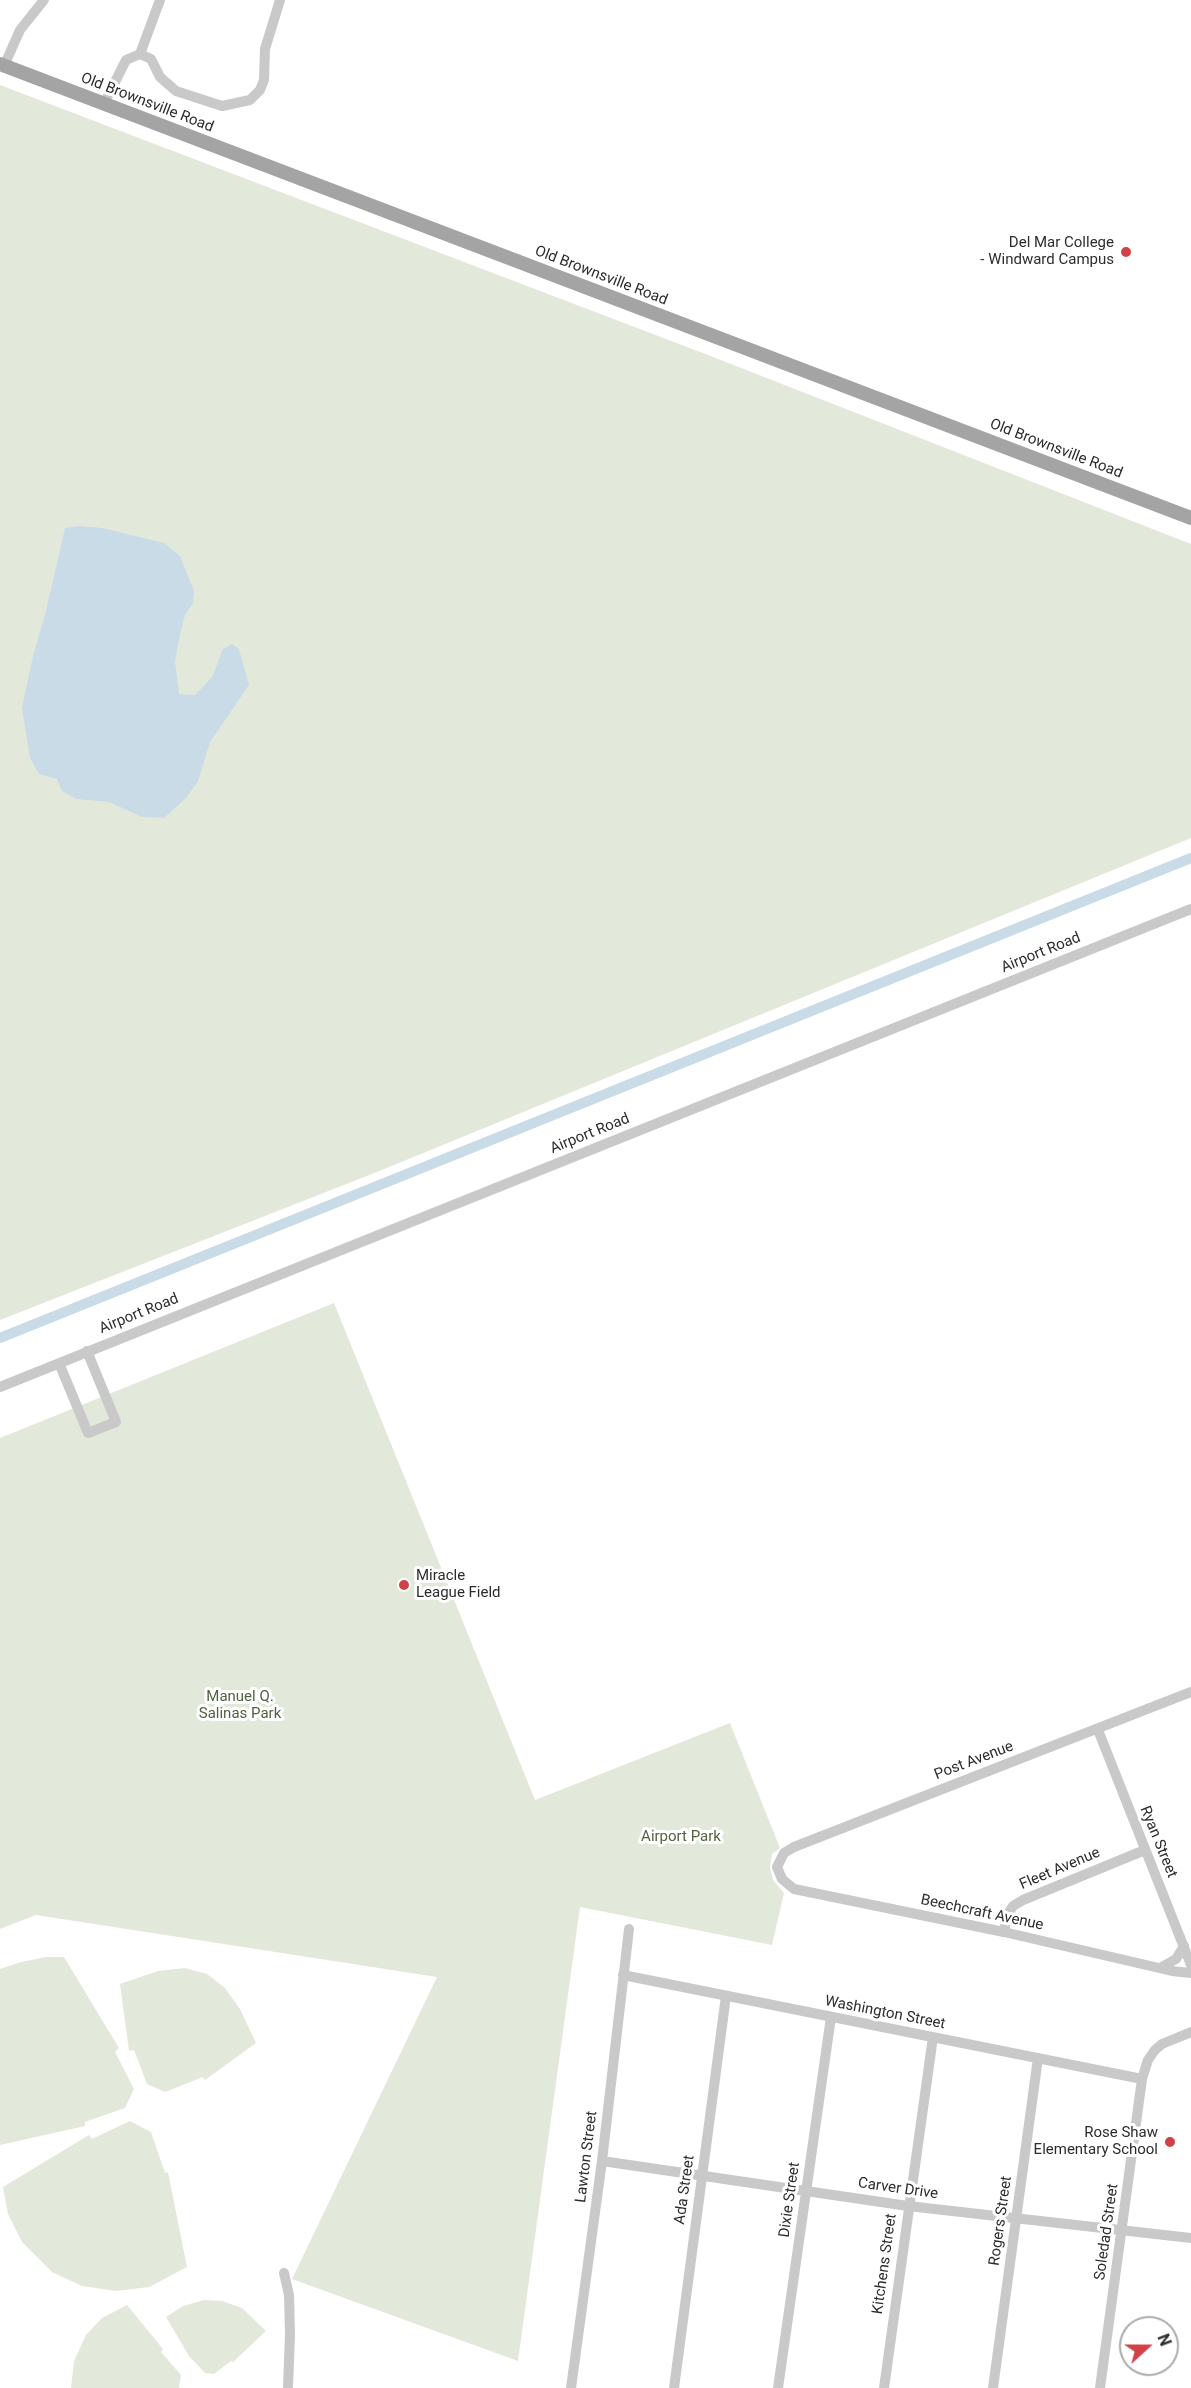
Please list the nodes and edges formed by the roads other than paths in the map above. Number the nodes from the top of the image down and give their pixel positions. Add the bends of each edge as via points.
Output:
1 (44, 0) edge
2 (160, 0) edge
3 (280, 0) edge
4 (140, 54) junction
5 (2, 65) edge
6 (104, 104) junction
7 (1191, 518) edge
8 (1191, 909) edge
9 (87, 1351) junction
10 (59, 1363) junction
11 (0, 1387) edge
12 (1191, 1692) edge
13 (1098, 1730) junction
14 (1145, 1850) junction
15 (777, 1867) joint
16 (629, 1929) dead end
17 (1005, 1932) junction
18 (1184, 1946) junction
19 (1191, 1965) edge
20 (1160, 1968) junction
21 (1191, 1973) edge
22 (623, 1976) junction
23 (726, 1996) junction
24 (831, 2017) junction
25 (1191, 2032) edge
26 (933, 2037) junction
27 (1038, 2058) junction
28 (1142, 2079) junction
29 (602, 2162) junction
30 (702, 2176) junction
31 (806, 2191) junction
32 (908, 2206) junction
33 (1017, 2220) junction
34 (1122, 2230) junction
35 (1191, 2238) edge
36 (284, 2273) dead end
37 (288, 2388) edge
38 (571, 2388) edge
39 (674, 2388) edge
40 (778, 2388) edge
41 (884, 2388) edge
42 (993, 2388) edge
43 (1100, 2388) edge

1 - 5 street via 20,30
2 - 4 street
3 - 4 street via 265,49 264,80 250,100 222,106 176,91 160,77 151,59
4 - 6 street via 126,60
5 - 6 main road, Old Brownsville Road
6 - 7 main road, Old Brownsville Road
8 - 9 street, Airport Road
9 - 10 street, Airport Road
9 - 10 street via 116,1422 88,1433
10 - 11 street, Airport Road
12 - 13 street, Post Avenue
13 - 14 street, Ryan Street
13 - 15 street, Post Avenue via 794,1846 783,1853
14 - 17 street, Fleet Avenue via 1023,1900 1006,1915
14 - 18 street, Ryan Street
15 - 17 street, Beechcraft Avenue via 782,1879 794,1889
16 - 22 street, Lawton Street
17 - 20 street, Beechcraft Avenue
18 - 19 street, Ryan Street
18 - 20 street via 1176,1959
20 - 21 street, Beechcraft Avenue
22 - 23 street, Washington Street
22 - 29 street, Lawton Street
23 - 24 street, Washington Street
23 - 30 street, Ada Street
24 - 26 street, Washington Street
24 - 31 street, Dixie Street
25 - 28 street, Soledad Street via 1155,2050
26 - 27 street, Washington Street
26 - 32 street, Kitchens Street
27 - 28 street, Washington Street
27 - 33 street, Rogers Street
28 - 34 street, Soledad Street
29 - 30 street, Carver Drive
29 - 38 street, Lawton Street
30 - 31 street, Carver Drive
30 - 39 street, Ada Street
31 - 32 street, Carver Drive
31 - 40 street, Dixie Street
32 - 33 street, Carver Drive
32 - 41 street, Kitchens Street
33 - 34 street, Carver Drive
33 - 42 street, Rogers Street
34 - 35 street, Carver Drive
34 - 43 street, Soledad Street
36 - 37 street via 289,2295

